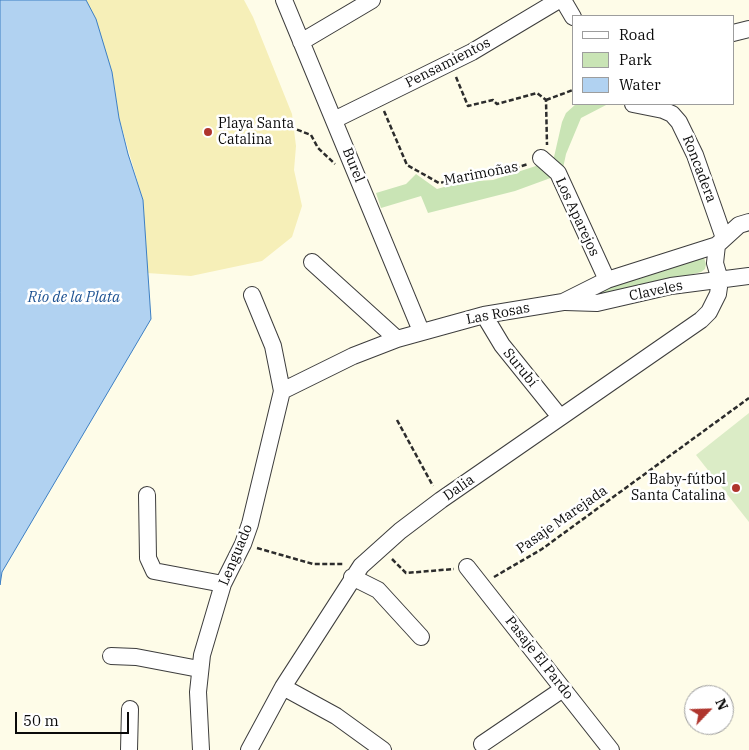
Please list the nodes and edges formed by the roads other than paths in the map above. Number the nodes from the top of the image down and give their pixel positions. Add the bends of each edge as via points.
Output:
1 (284, 0) edge
2 (372, 0) edge
3 (561, 0) edge
4 (572, 16) edge
5 (749, 30) edge
6 (734, 33) edge
7 (301, 42) junction
8 (638, 105) edge
9 (334, 120) junction
10 (540, 158) road end
11 (749, 222) edge
12 (720, 241) junction
13 (312, 262) dead end
14 (749, 276) edge
15 (607, 280) junction
16 (720, 280) junction
17 (252, 295) dead end
18 (563, 302) junction
19 (484, 316) junction
20 (421, 331) junction
21 (396, 339) junction
22 (282, 391) junction
23 (560, 417) junction
24 (147, 495) dead end
25 (467, 567) road end
26 (357, 571) junction
27 (223, 584) junction
28 (421, 636) dead end
29 (111, 656) dead end
30 (200, 669) junction
31 (283, 687) junction
32 (563, 689) junction
33 (130, 709) dead end
34 (482, 744) dead end
35 (129, 750) edge
36 (201, 750) edge
37 (250, 750) edge
38 (382, 750) edge
39 (611, 750) edge

1 - 7 street, Burel
2 - 7 street
3 - 4 street
3 - 9 street, Pensamientos via 450,63
5 - 6 street
7 - 9 street, Burel
8 - 12 street, Roncadera via 663,110 679,122 695,155
9 - 20 street, Burel
10 - 15 street, Los Aparejos via 558,173
11 - 12 street, Las Rosas via 739,225
12 - 15 street, Las Rosas
12 - 16 street via 715,263
13 - 21 street
14 - 16 street, Claveles
15 - 18 street, Las Rosas
16 - 18 street, Claveles via 671,286 597,303
16 - 23 street, Dalia via 714,302 701,320
17 - 22 street via 273,346
18 - 19 street, Las Rosas
19 - 20 street, Las Rosas
19 - 23 street, Surubí via 502,345
20 - 21 street, Las Rosas
21 - 22 street, Las Rosas
22 - 27 street, Lenguado via 244,544
23 - 26 street, Dalia via 441,500 380,548
24 - 27 street via 148,558 154,571
25 - 32 street, Pasaje El Pardo
26 - 28 street
26 - 31 street, Dalia
27 - 30 street, Lenguado
29 - 30 street via 136,657
30 - 36 street, Lenguado
31 - 37 street, Dalia
31 - 38 street via 336,716
32 - 34 street
32 - 39 street, Pasaje El Pardo
33 - 35 street

